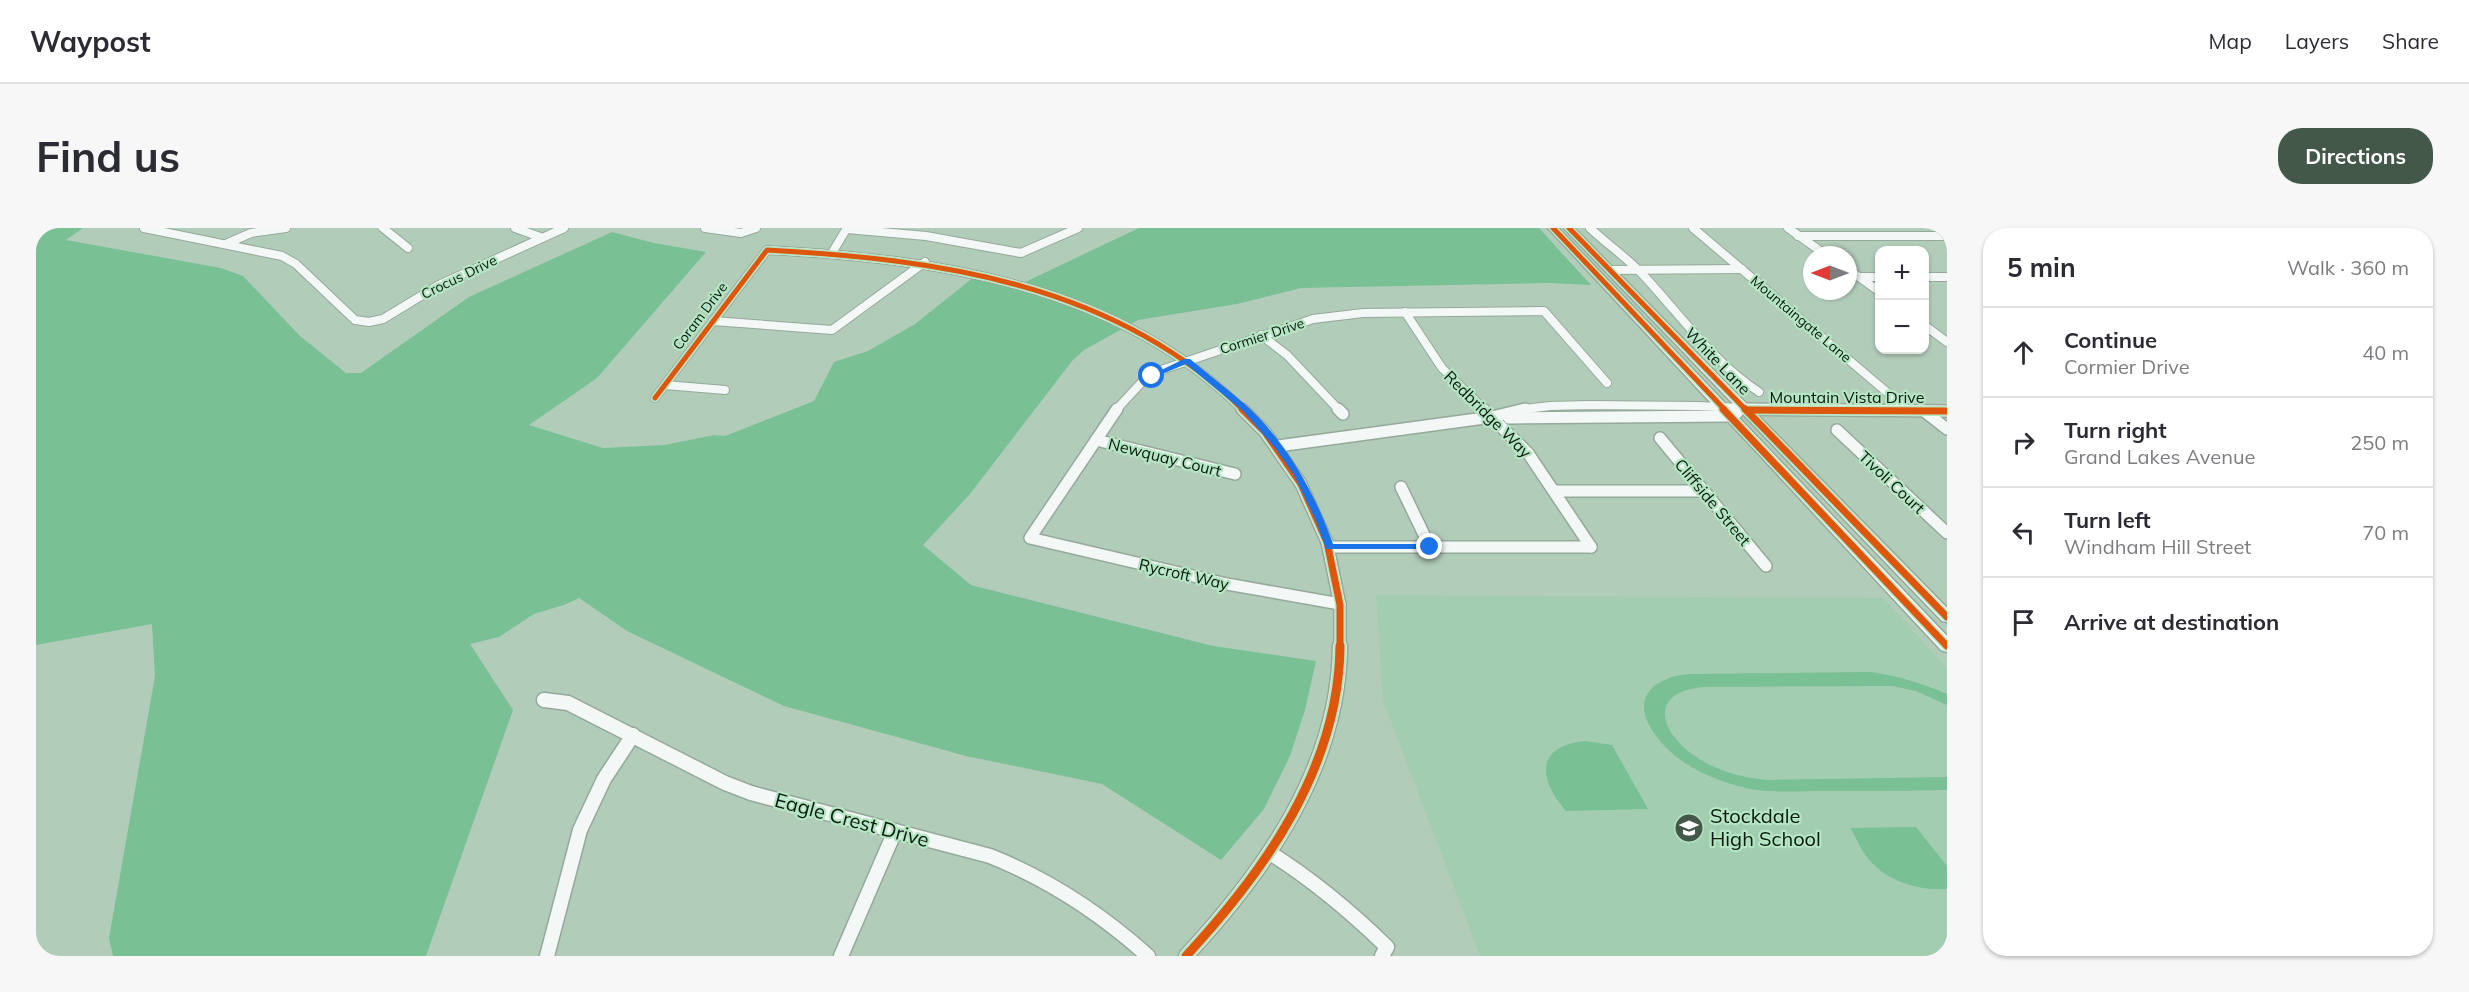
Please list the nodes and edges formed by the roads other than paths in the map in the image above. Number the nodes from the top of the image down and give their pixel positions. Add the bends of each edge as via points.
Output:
1 (144, 228) edge
2 (286, 228) edge
3 (383, 228) edge
4 (515, 228) edge
5 (564, 228) edge
6 (705, 228) edge
7 (756, 228) edge
8 (847, 228) edge
9 (1078, 228) edge
10 (1553, 228) edge
11 (1569, 228) edge
12 (1590, 228) edge
13 (1693, 228) edge
14 (1788, 228) edge
15 (1884, 228) edge
16 (1798, 236) junction
17 (1896, 236) junction
18 (1947, 236) edge
19 (543, 238) junction
20 (1566, 241) junction
21 (228, 243) junction
22 (1813, 246) edge
23 (408, 248) dead end
24 (832, 253) junction
25 (924, 262) junction
26 (1637, 269) junction
27 (1742, 269) junction
28 (1610, 270) junction
29 (1859, 276) joint
30 (1875, 277) edge
31 (1929, 277) edge
32 (1947, 277) edge
33 (1875, 288) edge
34 (1405, 312) junction
35 (713, 321) junction
36 (1929, 329) edge
37 (1261, 335) junction
38 (1947, 342) edge
39 (1187, 360) junction
40 (1607, 383) dead end
41 (665, 385) junction
42 (725, 390) dead end
43 (1759, 392) dead end
44 (655, 398) dead end
45 (1718, 405) junction
46 (1747, 410) junction
47 (1908, 410) junction
48 (1924, 411) junction
49 (1947, 411) edge
50 (1343, 414) dead end
51 (1729, 416) junction
52 (1492, 417) junction
53 (1947, 429) edge
54 (1837, 430) dead end
55 (1660, 438) dead end
56 (1096, 440) junction
57 (1278, 446) junction
58 (1234, 474) dead end
59 (1401, 487) dead end
60 (1554, 491) junction
61 (1704, 491) junction
62 (1947, 533) edge
63 (1030, 538) joint
64 (1329, 547) junction
65 (1430, 547) junction
66 (1766, 566) dead end
67 (1340, 604) junction
68 (1947, 617) edge
69 (1931, 629) junction
70 (1947, 636) edge
71 (1947, 646) edge
72 (544, 700) dead end
73 (633, 735) junction
74 (895, 831) junction
75 (1270, 853) junction
76 (547, 956) edge
77 (842, 956) edge
78 (1148, 956) edge
79 (1186, 956) edge
80 (1382, 956) edge

1 - 21 street
2 - 21 street via 251,232
3 - 23 street
4 - 19 street
5 - 19 street, Crocus Drive
6 - 7 street via 735,233
8 - 9 street via 942,238 1021,253
8 - 24 street
10 - 20 main road, White Lane
11 - 28 main road, White Lane
12 - 26 street
13 - 27 street, Mountaingate Lane
14 - 16 street
15 - 17 street
16 - 17 street
16 - 22 street
17 - 18 street
19 - 21 street, Crocus Drive via 426,291 383,319 363,322 355,320 289,260 261,249
20 - 28 main road via 1598,267
20 - 45 main road, White Lane
24 - 25 street
24 - 35 street, Coram Drive via 767,250
25 - 35 street via 832,330
25 - 39 street via 1000,278 1077,303 1129,326
26 - 27 street
26 - 28 street
26 - 43 street via 1736,378
27 - 47 street, Mountaingate Lane
28 - 46 main road, White Lane
29 - 30 street
29 - 33 street
31 - 32 street
34 - 37 street, Cormier Drive via 1329,316
34 - 40 street, Cormier Drive via 1544,311
34 - 52 street, Redbridge Way via 1442,368
35 - 41 street, Coram Drive
36 - 38 street
37 - 39 street, Cormier Drive
37 - 50 street via 1287,355
39 - 56 street, Cormier Drive via 1131,391
39 - 57 street via 1230,395
41 - 42 street
41 - 44 street, Coram Drive
45 - 46 street, Mountain Vista Drive
45 - 51 main road, White Lane
45 - 52 street, Mountain Vista Drive via 1582,405 1508,411
46 - 47 street, Mountain Vista Drive
46 - 51 street, Mountain Vista Drive
46 - 68 main road, White Lane
47 - 48 street, Mountain Vista Drive
48 - 49 street, Mountain Vista Drive
48 - 53 street
51 - 52 street, Mountain Vista Drive
51 - 69 main road, White Lane
52 - 57 street, Mountain Vista Drive
52 - 60 street, Redbridge Way via 1528,453
54 - 62 street, Tivoli Court
55 - 61 street, Cliffside Street
56 - 58 street, Newquay Court
56 - 63 street, Cormier Drive
57 - 64 street via 1308,494
59 - 65 street
60 - 61 street
60 - 65 street, Redbridge Way via 1591,547
61 - 66 street, Cliffside Street
63 - 67 street, Rycroft Way via 1227,584
64 - 65 street
64 - 67 street
67 - 75 street via 1339,677 1324,742 1309,782
69 - 70 main road
69 - 71 main road, White Lane
72 - 73 street, Eagle Crest Drive via 568,703
73 - 74 street, Eagle Crest Drive via 751,793
73 - 76 street via 604,779 580,830
74 - 77 street
74 - 78 street, Eagle Crest Drive via 990,856 1055,884 1111,922
75 - 79 street via 1245,889
75 - 80 street via 1308,877 1355,915 1386,947

